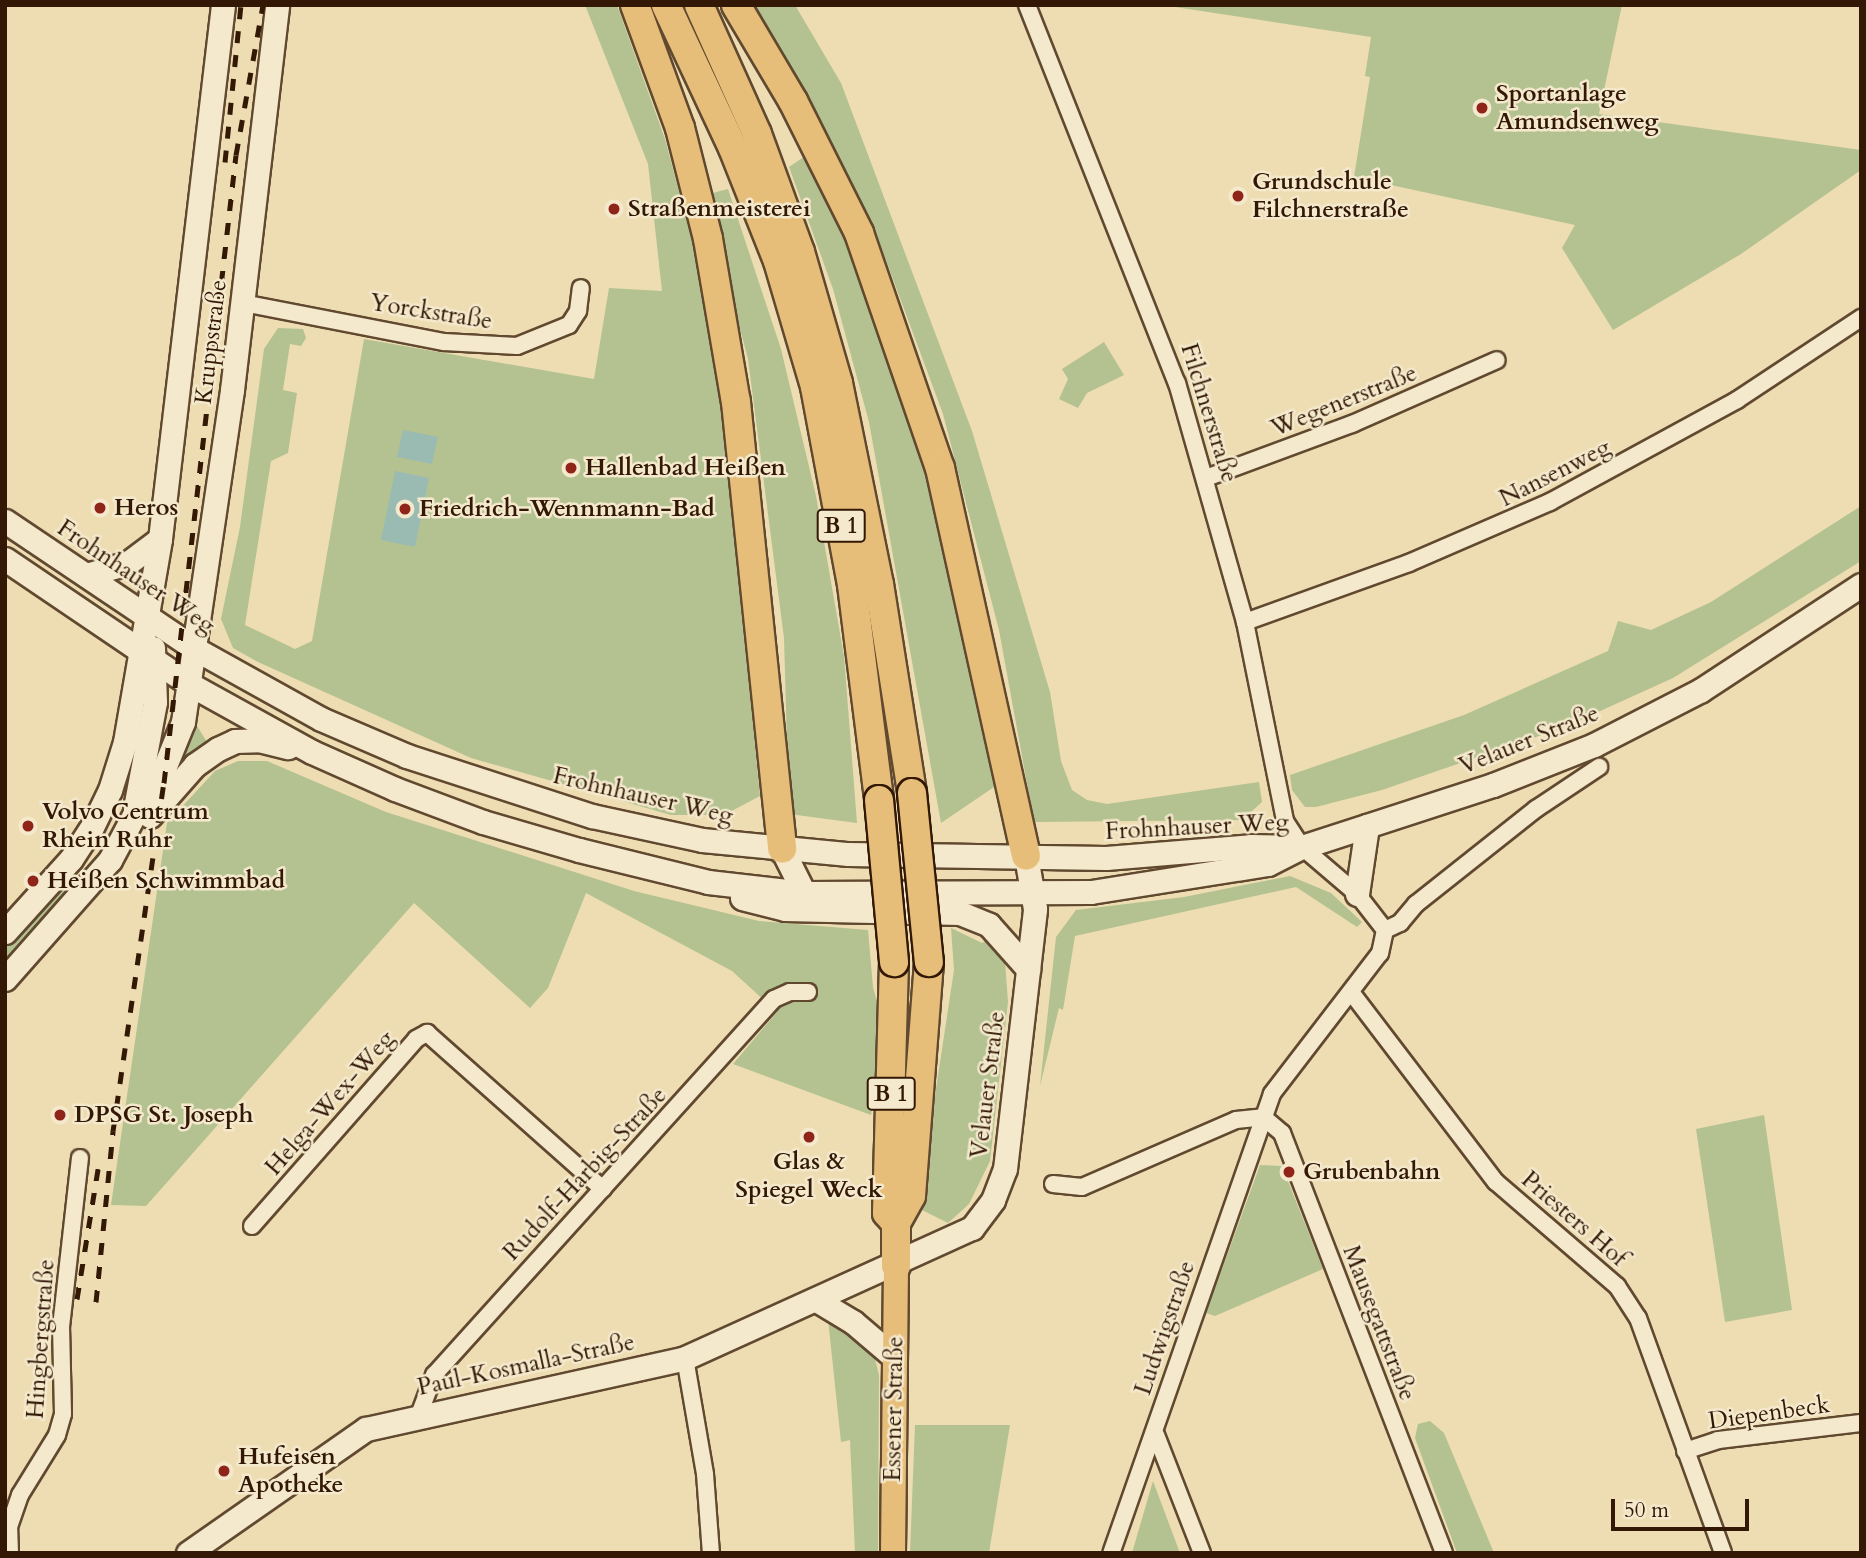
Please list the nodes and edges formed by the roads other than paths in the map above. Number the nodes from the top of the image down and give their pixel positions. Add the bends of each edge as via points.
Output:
1 (223, 5) edge
2 (277, 5) edge
3 (635, 5) edge
4 (666, 5) edge
5 (699, 5) edge
6 (736, 5) edge
7 (1027, 5) edge
8 (581, 288) dead end
9 (243, 303) junction
10 (1861, 318) edge
11 (1497, 360) dead end
12 (1206, 478) junction
13 (5, 521) edge
14 (160, 539) junction
15 (5, 559) edge
16 (86, 575) junction
17 (1861, 585) edge
18 (148, 617) junction
19 (1245, 622) junction
20 (197, 650) junction
21 (148, 654) junction
22 (191, 685) junction
23 (312, 752) junction
24 (1599, 767) dead end
25 (134, 815) junction
26 (1367, 826) junction
27 (1302, 847) junction
28 (782, 849) junction
29 (1026, 856) junction
30 (110, 860) junction
31 (708, 882) junction
32 (804, 893) junction
33 (1357, 894) junction
34 (1034, 895) junction
35 (1385, 930) junction
36 (5, 932) edge
37 (1028, 969) junction
38 (5, 979) edge
39 (808, 992) dead end
40 (1351, 992) junction
41 (1262, 1117) junction
42 (80, 1158) dead end
43 (1053, 1184) dead end
44 (603, 1189) junction
45 (896, 1223) junction
46 (252, 1226) dead end
47 (896, 1266) junction
48 (818, 1301) junction
49 (894, 1357) junction
50 (685, 1358) junction
51 (419, 1415) junction
52 (1861, 1423) edge
53 (1156, 1435) junction
54 (1685, 1451) junction
55 (10, 1553) edge
56 (188, 1553) edge
57 (711, 1553) edge
58 (893, 1553) edge
59 (1111, 1553) edge
60 (1202, 1553) edge
61 (1444, 1553) edge
62 (1723, 1553) edge

1 - 14 main road, Kruppstraße
2 - 9 main road, Kruppstraße
3 - 28 highway via 680,128 710,253 736,402
4 - 45 highway, B 1, bridge via 733,148 773,248 815,387 852,585 879,800 894,962 887,1213
5 - 45 highway, bridge via 762,147 800,252 838,383 879,583 912,793 929,962 911,1196
6 - 29 highway via 793,101 859,233 940,468
7 - 12 street, Filchnerstraße via 1154,316
8 - 9 street, Yorckstraße via 578,311 569,325 517,346 444,342
9 - 20 main road, Kruppstraße
10 - 19 street, Nansenweg via 1737,400 1550,502 1409,564
11 - 12 street, Wegenerstraße via 1352,424
12 - 19 street, Filchnerstraße
13 - 16 main road, Frohnhauser Weg
14 - 16 main road via 128,563
14 - 18 main road, Kruppstraße
15 - 21 main road, Frohnhauser Weg
16 - 18 main road, Frohnhauser Weg
17 - 26 main road, Velauer Straße via 1701,690 1594,745 1493,785
18 - 20 main road, Frohnhauser Weg
18 - 21 main road, Kruppstraße
19 - 27 street, Filchnerstraße via 1279,806
20 - 22 main road, Kruppstraße
20 - 28 main road, Frohnhauser Weg via 321,719 407,756 592,816 702,840
21 - 22 main road, Frohnhauser Weg
21 - 25 main road via 155,702
21 - 36 main road via 110,790 71,859
22 - 23 main road, Frohnhauser Weg
22 - 25 main road, Kruppstraße via 172,757
23 - 30 main road via 259,740 235,741 218,749 195,765
23 - 31 main road, Frohnhauser Weg via 483,822
24 - 35 street, Velauer Straße via 1536,809 1416,904 1400,923
25 - 30 main road
26 - 27 main road, Velauer Straße
26 - 33 main road
27 - 29 main road, Frohnhauser Weg via 1251,845 1106,858
27 - 33 street
27 - 34 main road, Frohnhauser Weg via 1268,864 1157,885
28 - 29 main road, Frohnhauser Weg
28 - 32 main road
29 - 34 main road, Velauer Straße
30 - 38 main road
31 - 32 main road, Frohnhauser Weg
31 - 37 main road via 753,903 785,909 960,913 989,925
32 - 34 main road, Frohnhauser Weg
33 - 35 street
34 - 37 main road, Velauer Straße
35 - 40 street via 1380,953
37 - 47 main road, Velauer Straße via 1001,1184 972,1228
39 - 44 street, Rudolf-Harbig-Straße via 790,992 774,999
40 - 41 street via 1272,1094
40 - 54 street, Priesters Hof via 1496,1182 1617,1286 1638,1318
41 - 43 street via 1236,1120 1082,1186
41 - 53 street, Ludwigstraße via 1156,1422
41 - 61 street, Mausegattstraße via 1282,1133
42 - 55 street, Hingbergstraße via 61,1327 63,1414 57,1435 16,1505 9,1527
44 - 46 street, Helga-Wex-Weg via 427,1033 416,1039
44 - 51 street, Rudolf-Harbig-Straße via 434,1375
45 - 47 highway, B 1
47 - 48 main road, Paul-Kosmalla-Straße
47 - 49 main road, Essener Straße / B 1
48 - 49 main road via 853,1322
48 - 50 main road, Paul-Kosmalla-Straße
49 - 58 main road, Essener Straße / B 1
50 - 51 main road, Paul-Kosmalla-Straße
50 - 57 street via 705,1474
51 - 56 main road, Paul-Kosmalla-Straße via 366,1429
52 - 54 street, Diepenbeck via 1718,1440
53 - 59 street, Ludwigstraße via 1140,1465
53 - 60 street
54 - 62 street, Priesters Hof

